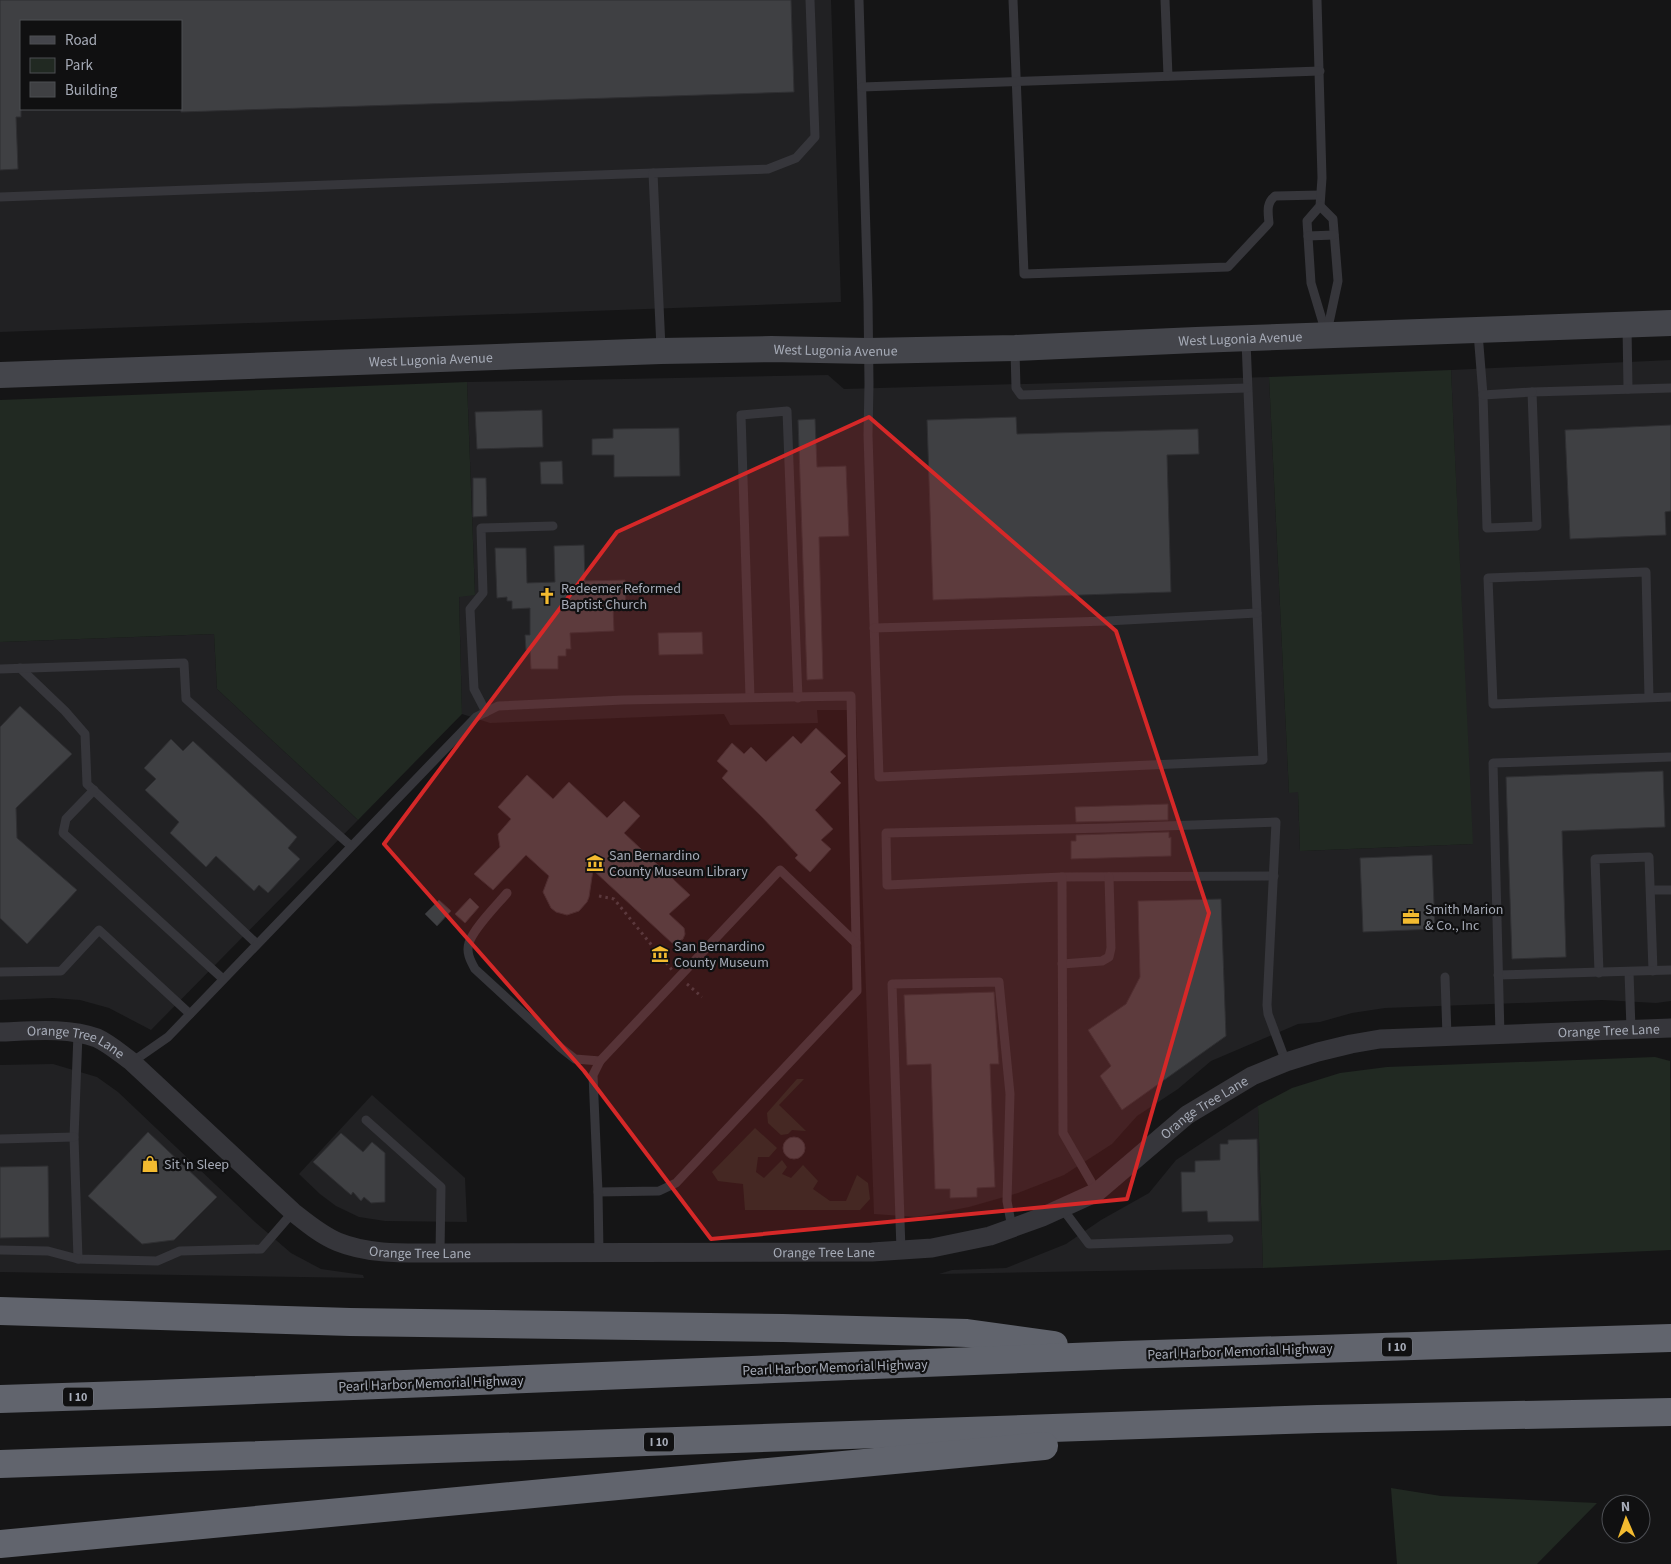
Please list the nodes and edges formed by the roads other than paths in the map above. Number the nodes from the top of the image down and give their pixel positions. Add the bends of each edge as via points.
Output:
1 (810, 0) edge
2 (859, 0) edge
3 (1013, 0) edge
4 (1165, 0) edge
5 (1317, 0) edge
6 (1320, 71) junction
7 (1168, 76) junction
8 (1016, 81) junction
9 (862, 87) junction
10 (653, 173) junction
11 (1320, 195) junction
12 (0, 197) edge
13 (1320, 206) junction
14 (1334, 234) junction
15 (1308, 236) junction
16 (1671, 323) edge
17 (1627, 324) junction
18 (1478, 330) junction
19 (1326, 336) junction
20 (1246, 338) junction
21 (1014, 348) junction
22 (661, 351) junction
23 (868, 351) junction
24 (0, 375) edge
25 (1247, 388) junction
26 (1671, 388) edge
27 (1628, 389) junction
28 (1532, 392) junction
29 (1483, 395) junction
30 (553, 526) dead end
31 (1257, 613) junction
32 (874, 628) junction
33 (20, 668) junction
34 (0, 669) edge
35 (750, 697) junction
36 (1671, 697) edge
37 (798, 698) junction
38 (1649, 698) junction
39 (486, 712) junction
40 (1671, 757) edge
41 (94, 790) junction
42 (351, 846) junction
43 (1274, 876) junction
44 (1062, 877) junction
45 (1109, 877) junction
46 (1651, 890) junction
47 (1671, 890) edge
48 (507, 893) dead end
49 (856, 943) junction
50 (257, 944) junction
51 (1062, 964) junction
52 (1671, 970) edge
53 (1654, 971) junction
54 (0, 972) edge
55 (1629, 972) junction
56 (1599, 973) junction
57 (1498, 975) junction
58 (1446, 977) dead end
59 (223, 979) junction
60 (190, 1014) junction
61 (1671, 1028) edge
62 (1631, 1029) junction
63 (0, 1032) edge
64 (78, 1034) junction
65 (1500, 1035) junction
66 (1447, 1036) junction
67 (600, 1061) junction
68 (132, 1062) junction
69 (1286, 1062) junction
70 (366, 1120) dead end
71 (74, 1137) junction
72 (0, 1139) edge
73 (598, 1192) junction
74 (1097, 1192) junction
75 (1062, 1208) junction
76 (293, 1212) junction
77 (1012, 1228) junction
78 (1229, 1239) dead end
79 (0, 1250) edge
80 (901, 1250) junction
81 (599, 1252) junction
82 (440, 1253) junction
83 (78, 1260) junction
84 (0, 1311) edge
85 (1671, 1338) edge
86 (1123, 1355) junction
87 (0, 1399) edge
88 (1671, 1412) edge
89 (1317, 1420) junction
90 (0, 1464) edge
91 (0, 1544) edge

1 - 10 lane via 815,138 796,158 768,168
2 - 9 lane
3 - 8 lane
4 - 7 lane
5 - 6 lane
6 - 7 lane
6 - 11 lane
7 - 8 lane
8 - 9 lane
8 - 11 lane via 1024,274 1228,267 1269,223 1268,207 1275,196
9 - 23 lane
10 - 12 lane
10 - 22 lane
11 - 13 lane
13 - 14 lane via 1333,219
13 - 15 lane via 1307,221
14 - 15 lane
14 - 19 lane via 1338,280
15 - 19 lane via 1310,283
16 - 17 street, West Lugonia Avenue
17 - 18 street, West Lugonia Avenue
17 - 27 lane
18 - 19 street, West Lugonia Avenue
18 - 29 lane
19 - 20 street, West Lugonia Avenue
20 - 21 street, West Lugonia Avenue
20 - 25 lane
21 - 23 street, West Lugonia Avenue
21 - 25 lane via 1016,388 1021,395
22 - 23 street, West Lugonia Avenue
22 - 24 street, West Lugonia Avenue
23 - 32 lane
25 - 31 lane
26 - 27 lane
27 - 28 lane
28 - 29 lane
28 - 29 lane via 1537,526 1487,528
30 - 39 lane via 481,528 482,594 470,610 474,689
31 - 32 lane
31 - 32 lane via 1263,760 879,777
33 - 34 lane
33 - 41 lane via 85,734 87,784
33 - 42 lane via 184,663 186,699
35 - 37 lane
35 - 37 lane via 741,416 787,411
35 - 39 lane via 498,706
36 - 38 lane
37 - 49 lane via 851,696
38 - 38 lane via 1493,704 1488,578 1646,572
39 - 42 lane via 476,717
40 - 57 lane via 1493,762
41 - 50 lane
41 - 59 lane via 66,819 63,833
42 - 50 lane
43 - 44 lane via 1276,822 886,833 887,885
43 - 45 lane
43 - 69 lane via 1267,1005
44 - 45 lane
44 - 51 lane
45 - 51 lane via 1109,957 1102,961
46 - 47 lane
46 - 53 lane
46 - 56 lane via 1650,857 1595,859
48 - 67 lane via 473,934 468,957 475,968 561,1048 575,1059
49 - 67 lane via 780,870
49 - 73 lane via 857,991 676,1183 659,1191
50 - 59 lane
51 - 74 lane via 1063,1132
52 - 53 lane
53 - 55 lane
54 - 60 lane via 61,971 99,930
55 - 56 lane
55 - 62 lane
56 - 57 lane
57 - 65 lane
58 - 66 lane
59 - 60 lane
60 - 68 lane via 168,1037
61 - 62 street, Orange Tree Lane
62 - 65 street, Orange Tree Lane
63 - 64 street, Orange Tree Lane via 54,1030
64 - 68 street, Orange Tree Lane via 96,1038
64 - 71 lane
65 - 66 street, Orange Tree Lane
66 - 69 street, Orange Tree Lane via 1380,1039
67 - 73 lane via 593,1075
68 - 76 street, Orange Tree Lane
69 - 74 street, Orange Tree Lane via 1252,1076 1187,1115
70 - 82 lane via 441,1187
71 - 72 lane
71 - 83 lane
73 - 81 lane
74 - 75 street, Orange Tree Lane
75 - 77 street, Orange Tree Lane
75 - 78 lane via 1089,1244
76 - 82 street, Orange Tree Lane via 338,1242 366,1250
76 - 83 lane via 261,1249 180,1250 157,1261
77 - 80 street, Orange Tree Lane via 932,1248
77 - 80 lane via 1007,1201 1010,1094 999,982 892,984
79 - 83 lane via 48,1251
80 - 81 street, Orange Tree Lane
81 - 82 street, Orange Tree Lane
84 - 86 highway via 350,1322 967,1333
85 - 86 highway, Pearl Harbor Memorial Highway / I 10
86 - 87 highway, Pearl Harbor Memorial Highway / I 10
88 - 89 highway, I 10
89 - 90 highway, I 10
89 - 91 highway

